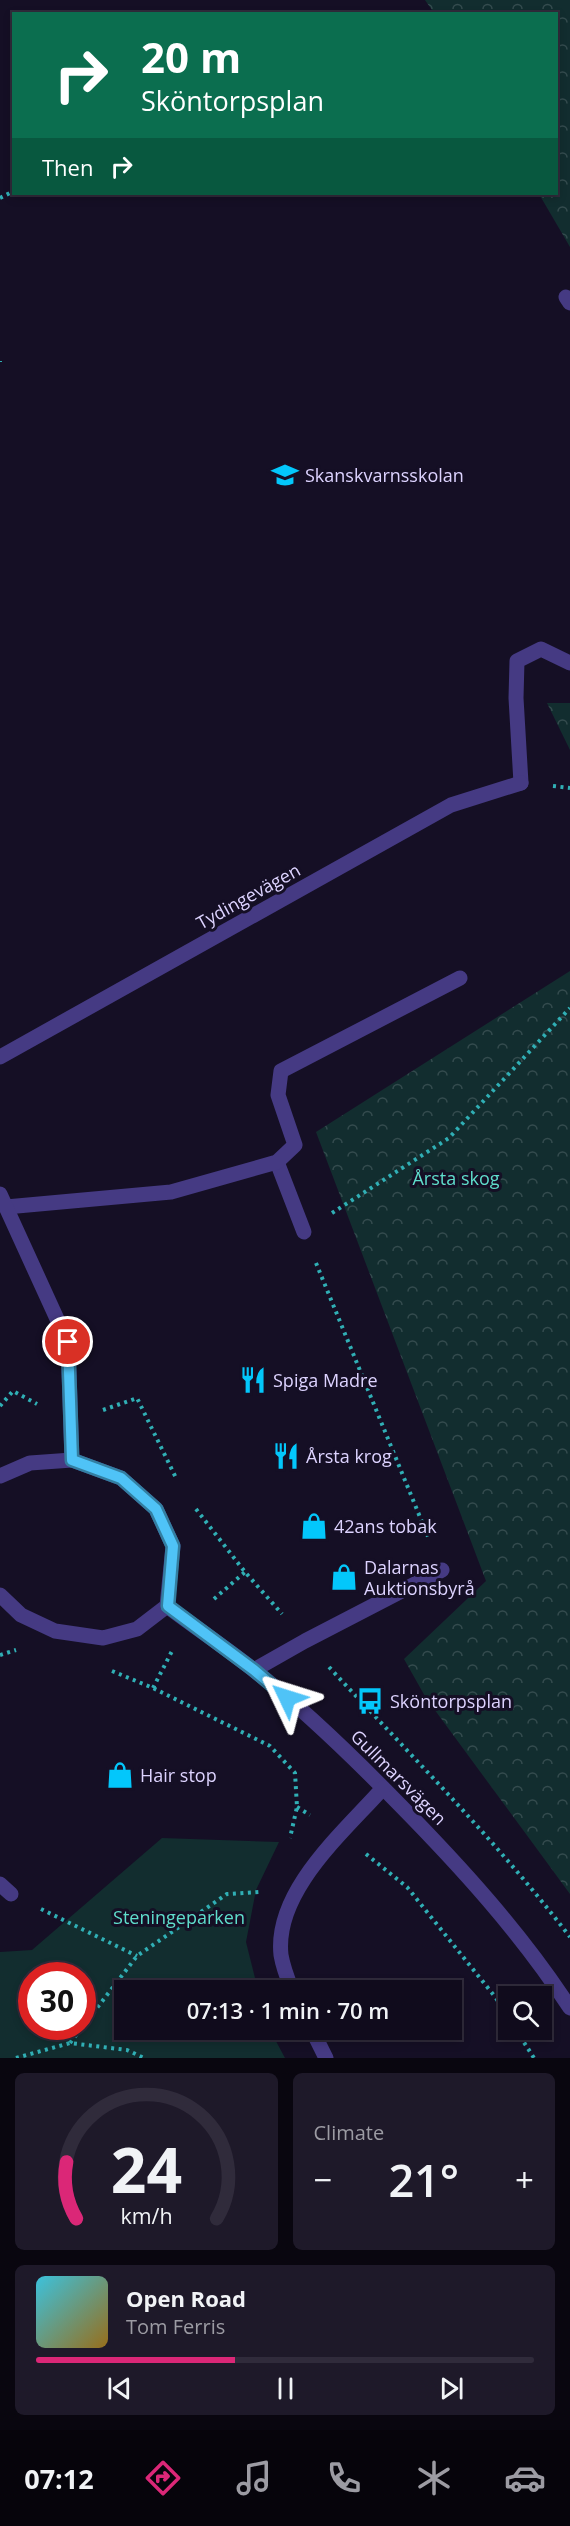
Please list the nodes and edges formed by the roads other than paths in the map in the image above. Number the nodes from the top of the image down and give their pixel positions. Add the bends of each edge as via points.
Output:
1 (570, 663) edge
2 (460, 978) dead end
3 (0, 1057) edge
4 (277, 1162) junction
5 (3, 1201) edge
6 (304, 1232) road end
7 (72, 1460) junction
8 (0, 1476) edge
9 (442, 1570) road end
10 (0, 1595) edge
11 (168, 1606) junction
12 (254, 1670) junction
13 (383, 1788) junction
14 (289, 1980) edge
15 (570, 2008) edge
16 (317, 2040) edge
17 (326, 2058) edge

1 - 3 street, Tydingevägen via 541,649 517,661 521,783 451,805
2 - 4 street via 281,1071 278,1095 295,1145
4 - 5 street via 171,1192
4 - 6 street
5 - 7 street via 68,1342
7 - 8 street via 30,1463
7 - 11 street via 121,1478 156,1509 173,1546
9 - 12 street
10 - 11 street via 21,1615 55,1631 103,1638 137,1629
11 - 12 street, Gullmarsvägen
12 - 13 street, Gullmarsvägen via 320,1726
13 - 14 street via 297,1888 284,1920 281,1955
13 - 15 street, Gullmarsvägen via 504,1917
16 - 17 street

